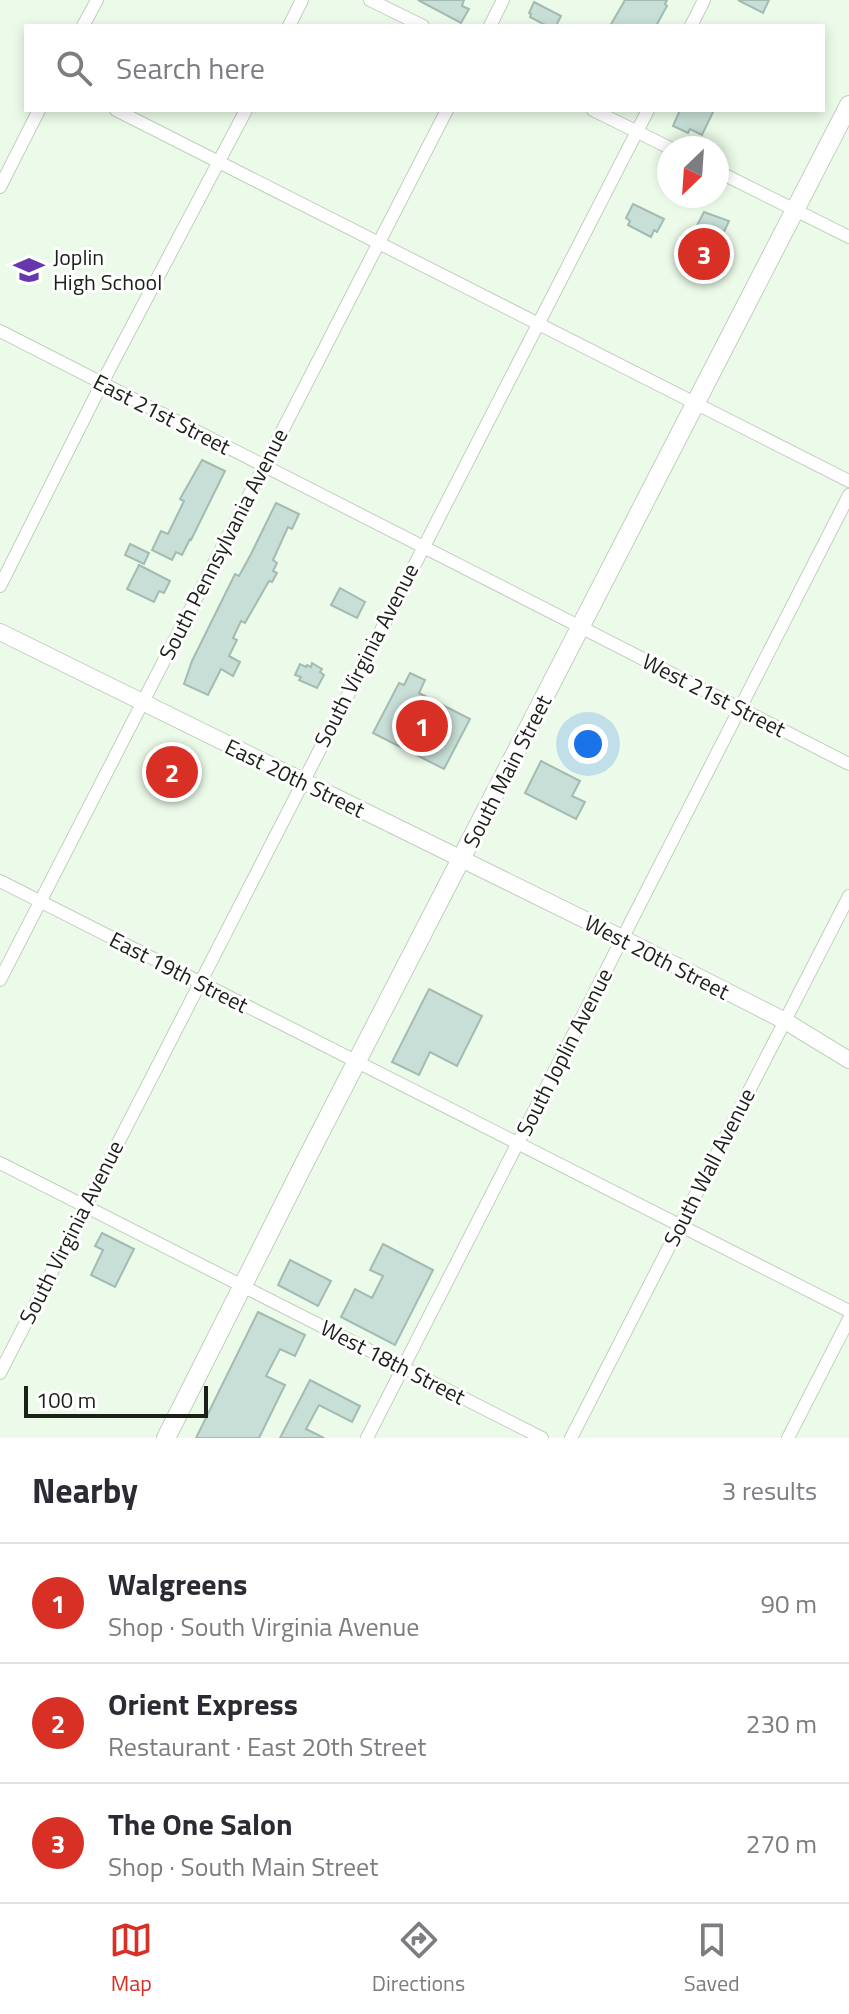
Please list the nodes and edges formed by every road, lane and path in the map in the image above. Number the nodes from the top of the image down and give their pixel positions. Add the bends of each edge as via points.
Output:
1 (97, 0) edge
2 (302, 0) edge
3 (370, 0) edge
4 (503, 0) edge
5 (704, 0) edge
6 (84, 24) edge
7 (290, 24) edge
8 (419, 24) edge
9 (491, 24) edge
10 (692, 24) edge
11 (849, 105) edge
12 (38, 112) edge
13 (120, 112) edge
14 (245, 112) edge
15 (446, 112) edge
16 (597, 112) edge
17 (647, 112) edge
18 (637, 132) junction
19 (657, 142) edge
20 (219, 162) junction
21 (729, 177) edge
22 (0, 187) edge
23 (795, 210) junction
24 (849, 237) edge
25 (377, 243) junction
26 (537, 324) junction
27 (0, 331) edge
28 (102, 383) junction
29 (695, 404) junction
30 (263, 466) junction
31 (849, 481) edge
32 (849, 495) edge
33 (422, 547) junction
34 (0, 586) edge
35 (580, 627) junction
36 (0, 632) edge
37 (141, 702) junction
38 (739, 708) junction
39 (849, 764) edge
40 (301, 782) junction
41 (461, 861) junction
42 (0, 881) edge
43 (849, 896) edge
44 (40, 902) junction
45 (622, 938) junction
46 (0, 980) edge
47 (199, 982) junction
48 (785, 1021) junction
49 (849, 1060) edge
50 (358, 1062) junction
51 (517, 1143) junction
52 (0, 1163) edge
53 (85, 1206) junction
54 (679, 1225) junction
55 (244, 1287) junction
56 (849, 1311) edge
57 (849, 1319) edge
58 (403, 1367) junction
59 (0, 1373) edge
60 (166, 1438) edge
61 (367, 1438) edge
62 (542, 1438) edge
63 (571, 1438) edge
64 (788, 1438) edge

1 - 6 street
2 - 7 street
3 - 8 street
4 - 9 street
5 - 10 street
11 - 23 main road, South Main Street
12 - 22 street
13 - 20 street
14 - 20 street
15 - 25 street, South Pennsylvania Avenue
16 - 18 street
17 - 18 street, South Virginia Avenue
18 - 19 street
18 - 26 street, South Virginia Avenue
20 - 25 street
20 - 28 street
21 - 23 street
23 - 24 street
23 - 29 main road, South Main Street
25 - 26 street
25 - 30 street, South Pennsylvania Avenue
26 - 29 street
26 - 33 street, South Virginia Avenue
27 - 28 street, East 21st Street
28 - 30 street, East 21st Street
28 - 34 street
29 - 31 street
29 - 35 main road, South Main Street
30 - 33 street, East 21st Street
30 - 37 street, South Pennsylvania Avenue
32 - 38 street, South Joplin Avenue
33 - 35 street, East 21st Street
33 - 40 street, South Virginia Avenue
35 - 38 street, West 21st Street
35 - 41 main road, South Main Street
36 - 37 main road, East 20th Street
37 - 40 main road, East 20th Street
37 - 44 street, South Pennsylvania Avenue
38 - 39 street, West 21st Street
38 - 45 street, South Joplin Avenue
40 - 41 main road, East 20th Street
40 - 47 street, South Virginia Avenue
41 - 45 main road, West 20th Street
41 - 50 main road, South Main Street
42 - 44 street, East 19th Street
43 - 48 street, South Wall Avenue
44 - 46 street, South Pennsylvania Avenue
44 - 47 street, East 19th Street
45 - 48 main road, West 20th Street
45 - 51 street, South Joplin Avenue
47 - 50 street, East 19th Street
47 - 53 street, South Virginia Avenue
48 - 49 main road, West 20th Street
48 - 54 street, South Wall Avenue
50 - 51 street, East 19th Street
50 - 55 main road, South Main Street
51 - 54 street, East 19th Street
51 - 58 street, South Joplin Avenue
52 - 53 street, West 18th Street
53 - 55 street, West 18th Street
53 - 59 street, South Virginia Avenue
54 - 56 street, East 19th Street
54 - 63 street, South Wall Avenue
55 - 58 street, West 18th Street
55 - 60 main road, South Main Street
57 - 64 street
58 - 61 street, South Joplin Avenue
58 - 62 street, West 18th Street

